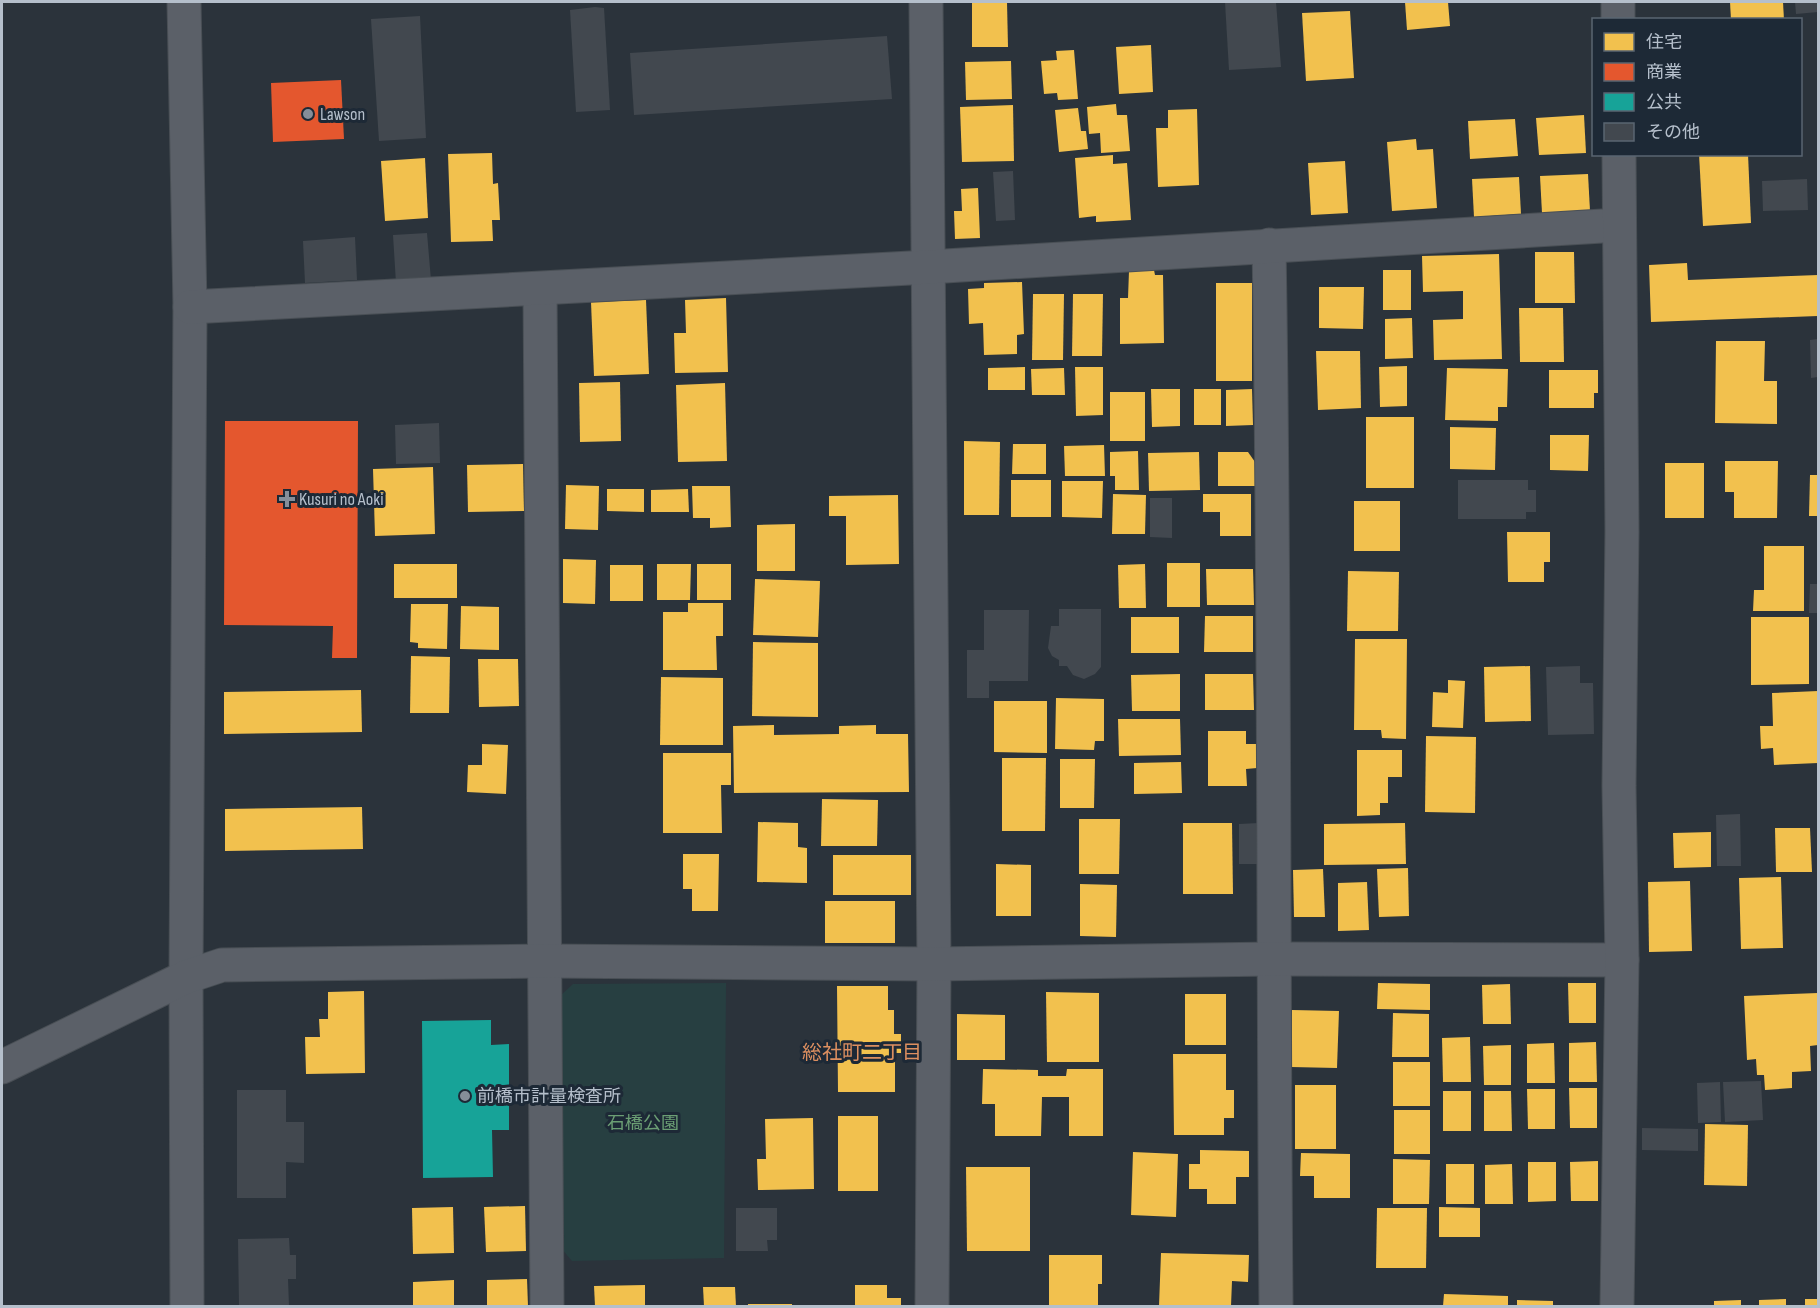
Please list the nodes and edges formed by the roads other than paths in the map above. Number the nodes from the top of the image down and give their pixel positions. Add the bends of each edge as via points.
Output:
1 (184, 2) edge
2 (926, 2) edge
3 (1618, 2) edge
4 (1618, 18) edge
5 (1619, 156) edge
6 (1619, 225) junction
7 (1269, 245) junction
8 (929, 267) junction
9 (540, 289) junction
10 (190, 307) junction
11 (1273, 959) junction
12 (1622, 960) junction
13 (545, 962) junction
14 (934, 964) junction
15 (186, 976) junction
16 (2, 1067) edge
17 (187, 1306) edge
18 (546, 1306) edge
19 (932, 1306) edge
20 (1276, 1306) edge
21 (1617, 1306) edge

1 - 10 street
2 - 8 street
3 - 4 street
5 - 6 street
6 - 7 street
6 - 12 street
7 - 8 street
7 - 11 street
8 - 9 street
8 - 14 street
9 - 10 street
9 - 13 street
10 - 15 street
11 - 12 street
11 - 14 street
11 - 20 street
12 - 21 street
13 - 14 street
13 - 15 street via 222,965
13 - 18 street
14 - 19 street
15 - 16 street
15 - 17 street

